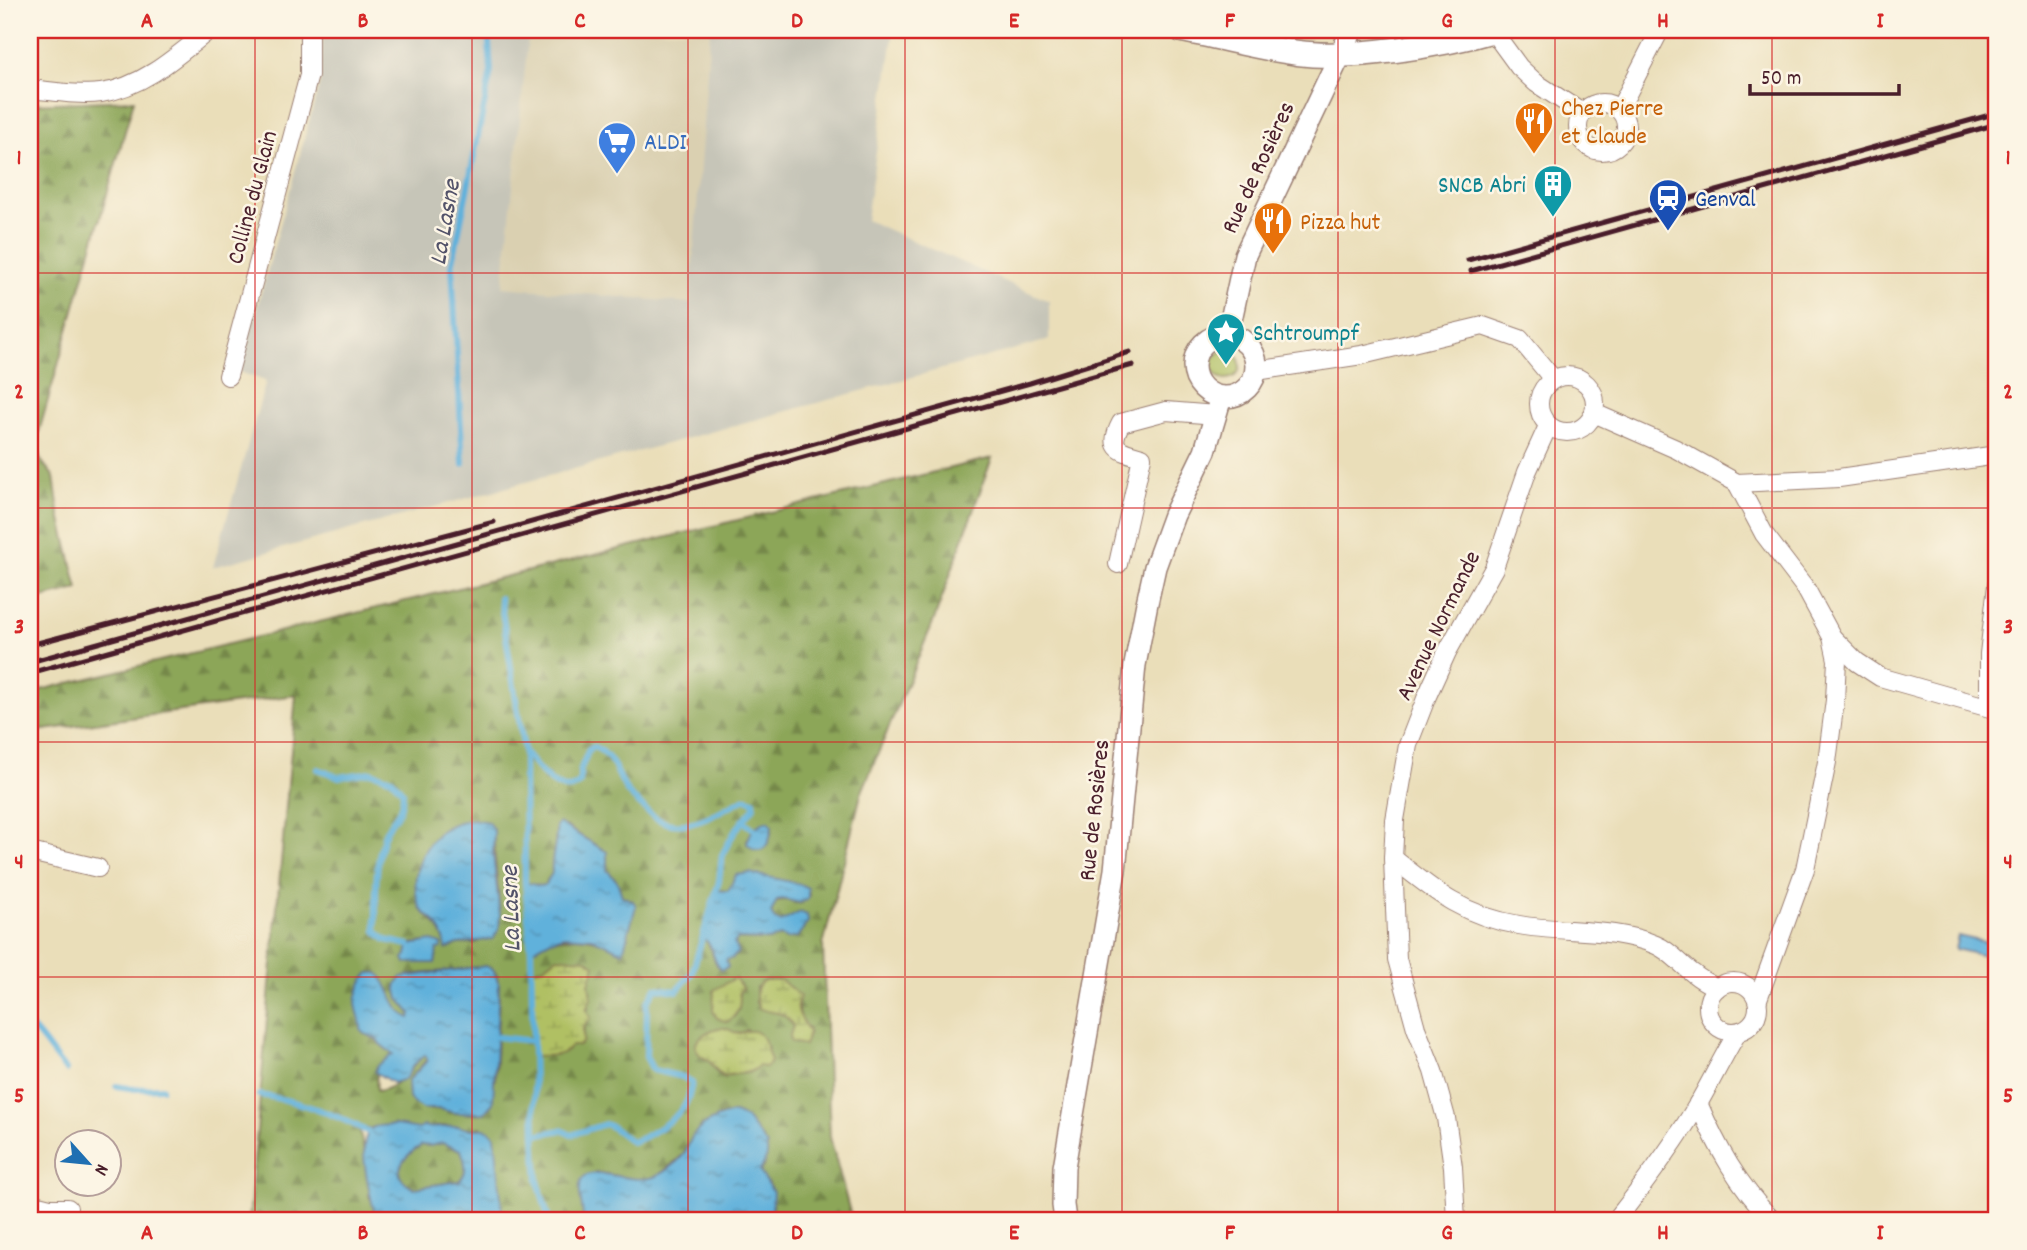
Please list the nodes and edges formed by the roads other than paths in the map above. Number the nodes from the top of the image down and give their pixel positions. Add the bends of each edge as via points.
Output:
1 (209, 30) edge
2 (309, 30) edge
3 (1182, 30) edge
4 (1352, 30) edge
5 (1493, 30) edge
6 (1660, 30) edge
7 (1340, 54) junction
8 (30, 89) edge
9 (1619, 110) junction
10 (1582, 113) junction
11 (1228, 334) junction
12 (1256, 371) junction
13 (229, 376) dead end
14 (1553, 379) junction
15 (1219, 406) junction
16 (1594, 413) junction
17 (1548, 426) junction
18 (1997, 455) edge
19 (1737, 483) junction
20 (1118, 564) dead end
21 (1997, 584) edge
22 (1832, 637) junction
23 (1993, 708) edge
24 (30, 852) edge
25 (1393, 858) junction
26 (98, 868) dead end
27 (1779, 943) junction
28 (1744, 984) junction
29 (1712, 995) junction
30 (1758, 999) junction
31 (1716, 1026) junction
32 (1738, 1032) junction
33 (1719, 1062) junction
34 (1698, 1103) junction
35 (30, 1203) edge
36 (68, 1208) dead end
37 (1065, 1220) edge
38 (1456, 1220) edge
39 (1616, 1220) edge
40 (1772, 1220) edge

1 - 8 street via 155,72 120,89 98,93
2 - 13 street, Colline du Glain via 309,75
3 - 7 main road via 1299,53
4 - 7 street, Rue de Rosières
5 - 7 main road via 1465,38
5 - 10 street via 1518,67
6 - 9 street
7 - 11 street, Rue de Rosières via 1245,255
9 - 10 street via 1602,102
9 - 10 street via 1625,121 1624,136 1606,150 1591,148 1580,136
11 - 12 street via 1251,348
11 - 15 street via 1205,341 1193,363 1196,379
12 - 14 street via 1362,355 1483,326 1520,339
12 - 15 street via 1248,388
14 - 16 street via 1566,375 1590,387
14 - 17 street via 1538,401
15 - 20 street via 1166,411 1122,424 1114,440 1116,447 1142,457
15 - 37 street, Rue de Rosières via 1205,451 1155,567 1135,665 1115,870 1064,1167
16 - 17 street via 1587,425 1575,432
16 - 19 street via 1676,449
17 - 25 street, Avenue Normande via 1494,568 1447,652 1408,745
18 - 19 street via 1839,478
19 - 22 street via 1763,534 1806,589
21 - 23 street via 1989,654
22 - 23 street via 1880,677
22 - 27 street via 1837,660 1827,762 1805,869
24 - 26 street
25 - 29 street via 1454,904 1496,920 1605,933 1656,945
25 - 38 street, Avenue Normande via 1397,959 1446,1118
27 - 28 street
27 - 30 street
28 - 29 street via 1729,982
28 - 30 street
29 - 31 street via 1708,1011
30 - 32 street via 1755,1020
31 - 32 street
31 - 33 street
32 - 33 street
33 - 34 street
34 - 39 street
34 - 40 street via 1733,1174
35 - 36 street

